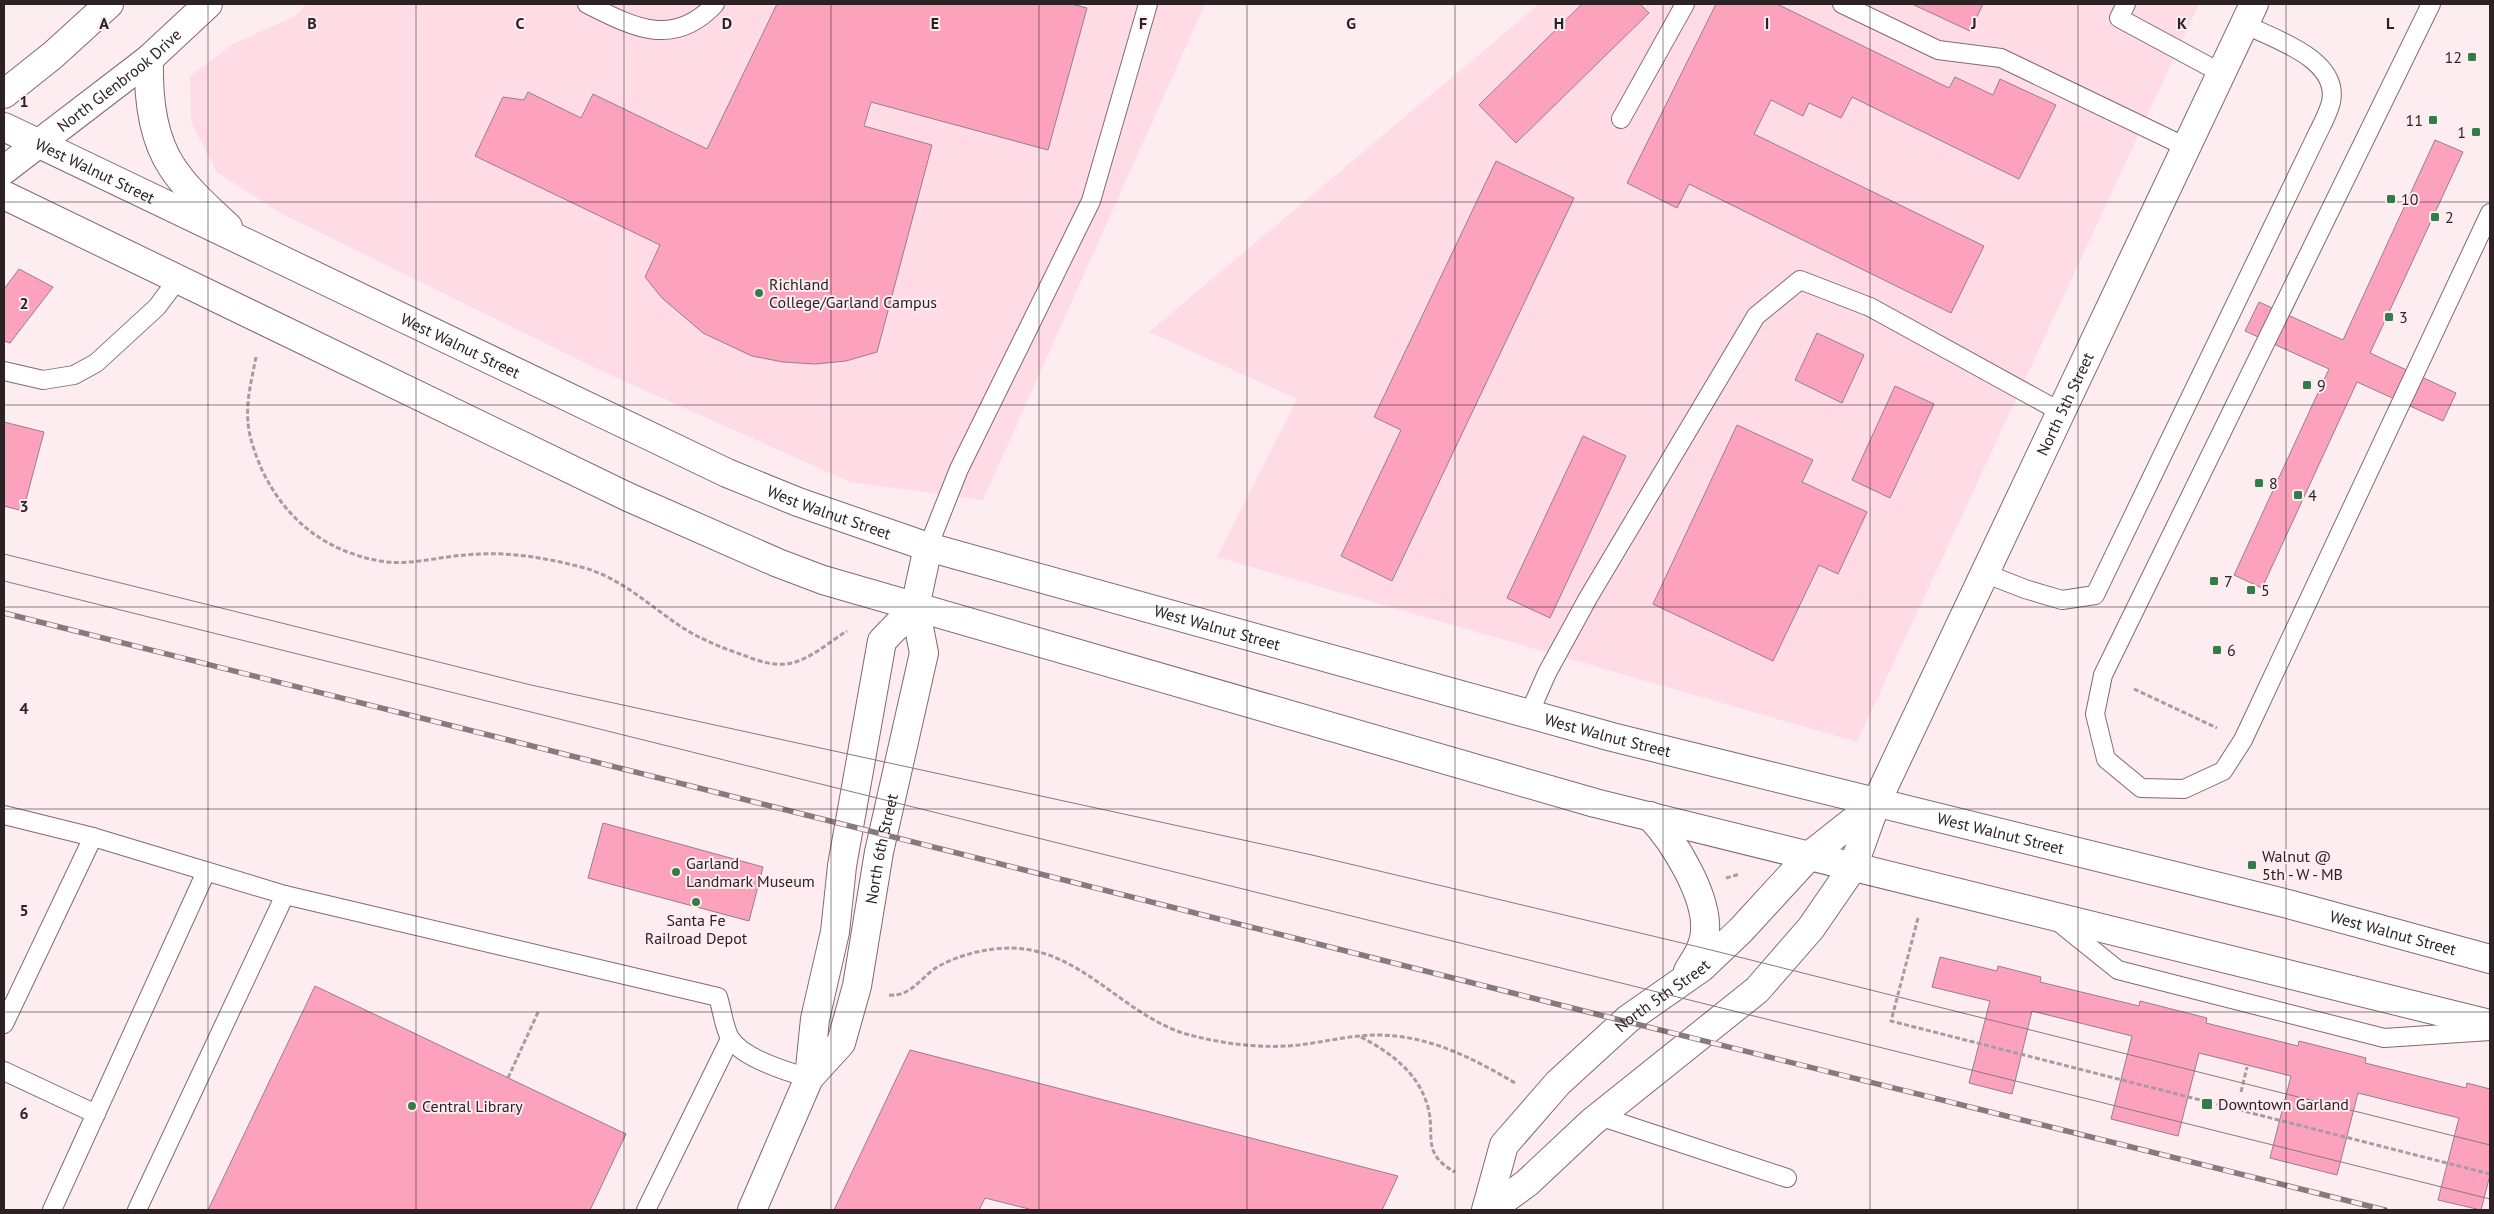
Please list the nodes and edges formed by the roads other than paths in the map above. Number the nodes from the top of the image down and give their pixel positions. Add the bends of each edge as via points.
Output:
1 (109, 4) edge
2 (208, 4) edge
3 (715, 4) edge
4 (1685, 4) edge
5 (1842, 4) edge
6 (2126, 4) edge
7 (2431, 4) edge
8 (1148, 5) edge
9 (597, 6) edge
10 (2249, 14) edge
11 (149, 59) junction
12 (2221, 73) junction
13 (4, 94) edge
14 (1621, 119) dead end
15 (4, 128) edge
16 (40, 145) junction
17 (2186, 147) junction
18 (4, 170) edge
19 (4, 195) edge
20 (2490, 213) edge
21 (243, 242) junction
22 (178, 279) junction
23 (4, 371) edge
24 (2061, 412) junction
25 (928, 547) junction
26 (1984, 573) junction
27 (915, 607) junction
28 (1529, 714) junction
29 (1876, 803) junction
30 (4, 815) edge
31 (1650, 816) junction
32 (92, 837) junction
33 (1809, 856) junction
34 (1852, 867) junction
35 (206, 872) junction
36 (285, 895) junction
37 (2051, 916) junction
38 (2490, 959) edge
39 (1683, 980) junction
40 (4, 1024) edge
41 (2490, 1024) edge
42 (2490, 1030) edge
43 (730, 1039) junction
44 (4, 1071) edge
45 (809, 1078) junction
46 (96, 1114) junction
47 (1599, 1116) junction
48 (1787, 1178) dead end
49 (52, 1210) edge
50 (137, 1210) edge
51 (646, 1210) edge
52 (752, 1210) edge
53 (1486, 1210) edge
54 (1490, 1210) edge

1 - 13 main road
2 - 11 main road, North Glenbrook Drive
3 - 9 lane via 703,17 681,28 655,31 630,25
4 - 14 lane
5 - 17 lane via 1938,50 2001,58
6 - 12 lane via 2119,18
7 - 20 lane via 2103,675 2096,714 2106,759 2141,788 2184,789 2223,771 2243,740
8 - 25 lane via 1091,201 959,470
10 - 12 main road, North 5th Street
10 - 26 lane via 2318,63 2327,74 2332,88 2331,102 2314,141 2095,595 2062,600
11 - 16 main road, North Glenbrook Drive
11 - 21 main road via 151,109 158,137 172,167
12 - 17 main road, North 5th Street
15 - 16 main road, West Walnut Street
16 - 18 main road, North Glenbrook Drive
16 - 21 main road, West Walnut Street
17 - 24 main road, North 5th Street
19 - 22 main road
21 - 25 main road, West Walnut Street via 727,473 798,502
22 - 23 lane via 157,307 96,363 74,375 43,380
22 - 27 main road via 635,500 778,563
24 - 26 main road, North 5th Street
24 - 28 lane via 1870,307 1800,280 1756,316 1588,598 1546,673
25 - 27 main road, North 6th Street
25 - 28 main road, West Walnut Street
26 - 29 main road, North 5th Street
27 - 31 main road
27 - 45 main road, North 6th Street via 882,641 842,866 835,932 815,1019
27 - 45 main road, North 6th Street via 924,653 879,852 857,986 841,1043
28 - 29 main road, West Walnut Street
29 - 33 main road, North 5th Street
29 - 34 main road, North 5th Street
29 - 38 main road, West Walnut Street via 2288,904
30 - 32 lane
31 - 33 main road
31 - 39 main road via 1685,865 1700,902 1706,931 1702,948
32 - 35 lane
32 - 40 lane
33 - 34 main road
33 - 39 main road, North 5th Street via 1741,930 1701,968
34 - 37 main road
34 - 47 main road, North 5th Street via 1811,928 1757,990
35 - 36 lane
35 - 46 lane
36 - 43 lane via 718,997
36 - 50 lane
37 - 41 main road
37 - 42 lane via 2118,970 2384,1038
39 - 53 main road, North 5th Street via 1628,1020 1558,1083 1504,1145
43 - 45 lane via 753,1057 775,1068
43 - 51 lane
44 - 46 lane
45 - 52 main road, North 6th Street
46 - 49 lane
47 - 48 lane
47 - 54 main road, North 5th Street via 1527,1183

